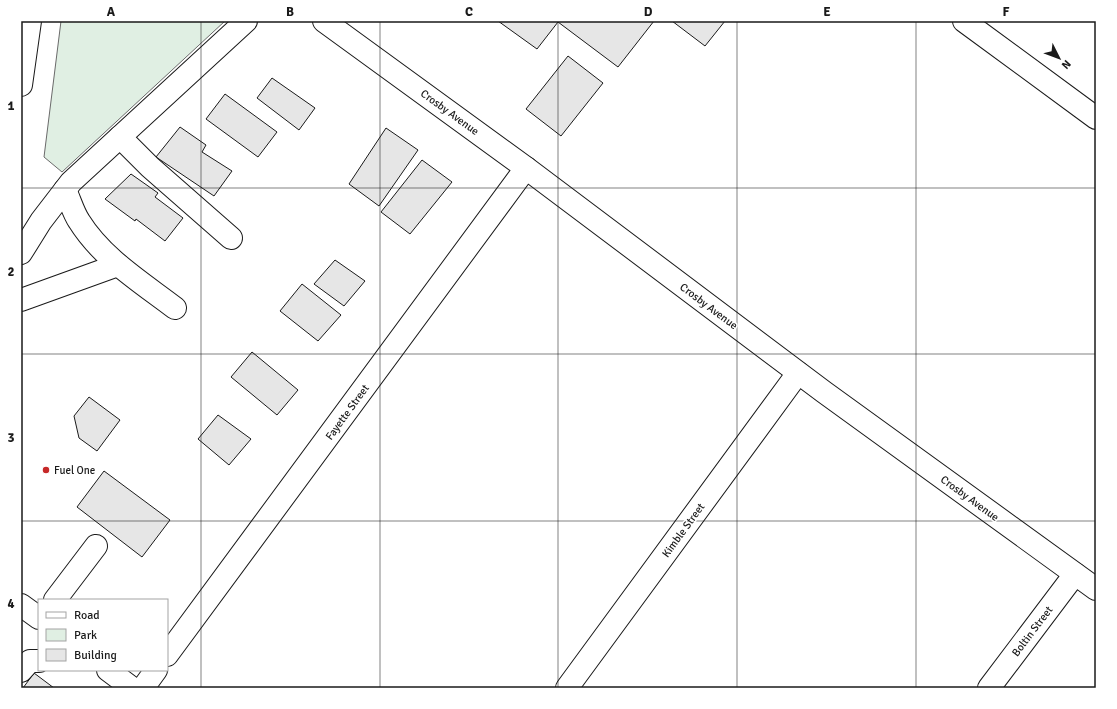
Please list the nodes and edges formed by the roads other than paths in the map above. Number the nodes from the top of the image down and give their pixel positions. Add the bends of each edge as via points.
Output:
1 (30, 21) edge
2 (246, 21) edge
3 (324, 21) edge
4 (964, 21) edge
5 (21, 85) edge
6 (1096, 118) edge
7 (120, 137) junction
8 (526, 168) junction
9 (65, 190) junction
10 (231, 238) dead end
11 (21, 253) edge
12 (118, 264) junction
13 (21, 300) edge
14 (175, 308) dead end
15 (798, 373) junction
16 (96, 546) dead end
17 (1075, 574) junction
18 (1096, 589) edge
19 (56, 599) edge
20 (21, 605) edge
21 (38, 617) edge
22 (168, 655) edge
23 (38, 661) edge
24 (21, 671) edge
25 (109, 671) edge
26 (155, 671) edge
27 (132, 688) edge
28 (143, 688) edge
29 (567, 688) edge
30 (989, 688) edge

1 - 5 main road
2 - 7 main road
3 - 8 main road, Crosby Avenue
4 - 6 main road
7 - 9 main road
7 - 10 main road
8 - 15 main road, Crosby Avenue
8 - 22 main road, Fayette Street
9 - 11 main road
9 - 12 main road via 79,221 96,244
12 - 13 main road
12 - 14 main road
15 - 17 main road, Crosby Avenue
15 - 29 main road, Kimble Street
16 - 19 main road
17 - 18 main road, Crosby Avenue
17 - 30 main road, Boltin Street
20 - 21 main road
23 - 24 main road via 30,661
25 - 27 main road
26 - 28 main road

